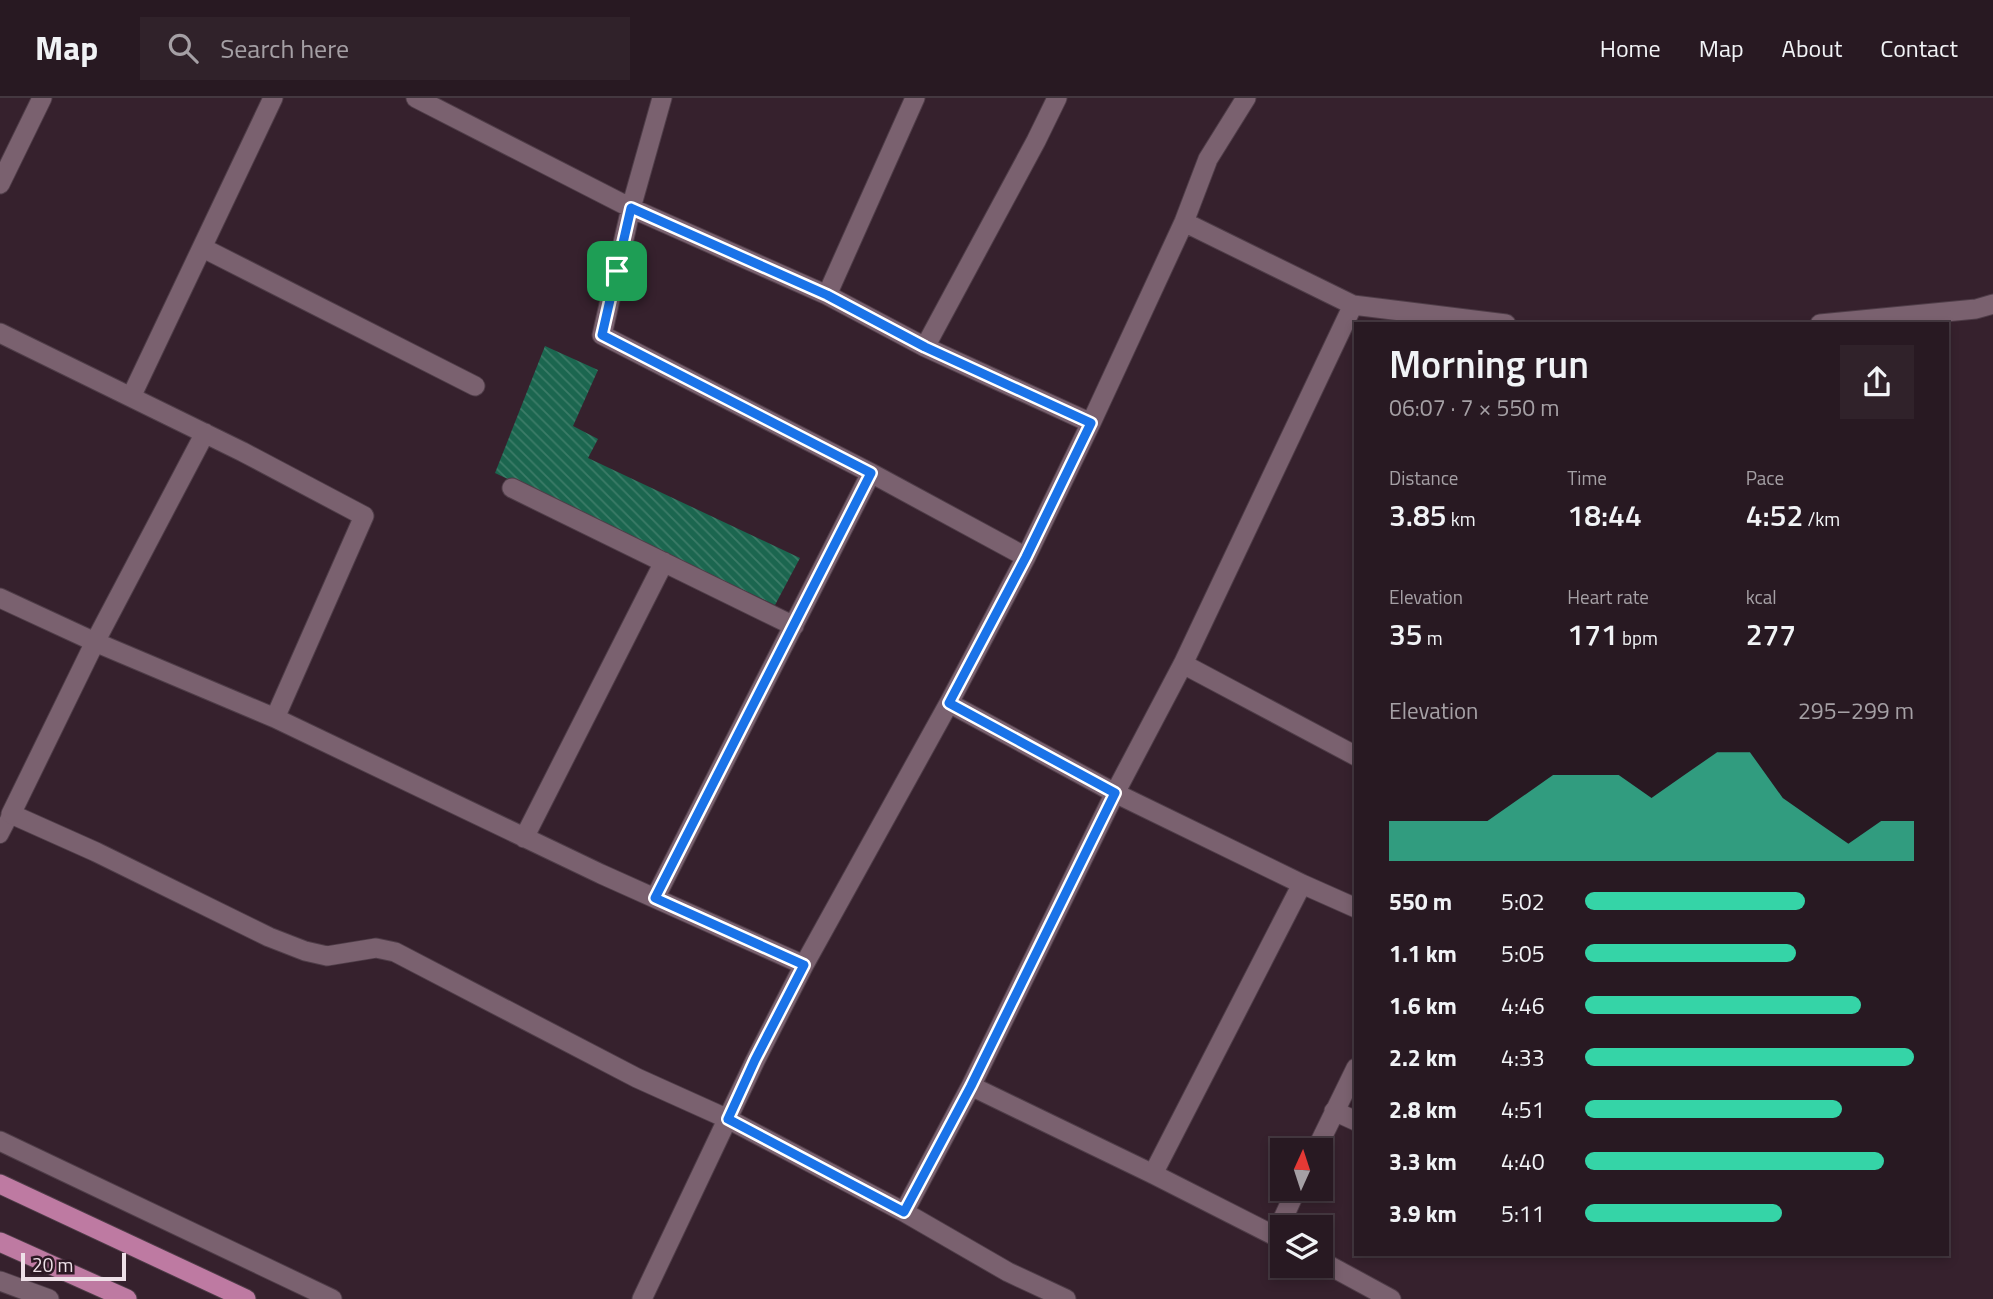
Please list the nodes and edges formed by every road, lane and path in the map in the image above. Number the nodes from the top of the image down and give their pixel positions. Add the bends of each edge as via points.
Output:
1 (42, 98) edge
2 (273, 98) edge
3 (416, 98) edge
4 (662, 98) edge
5 (915, 98) edge
6 (1056, 98) edge
7 (1246, 98) edge
8 (0, 184) edge
9 (631, 208) junction
10 (1184, 222) junction
11 (203, 248) junction
12 (827, 295) junction
13 (1993, 304) edge
14 (1353, 305) junction
15 (1490, 322) edge
16 (1841, 322) edge
17 (0, 333) edge
18 (925, 347) junction
19 (475, 386) dead end
20 (131, 397) junction
21 (1091, 423) junction
22 (205, 433) junction
23 (871, 473) junction
24 (512, 488) dead end
25 (1026, 557) junction
26 (664, 562) junction
27 (0, 597) edge
28 (794, 626) junction
29 (95, 642) junction
30 (1183, 663) junction
31 (949, 703) junction
32 (275, 718) junction
33 (1354, 755) edge
34 (1115, 793) junction
35 (11, 814) junction
36 (0, 835) edge
37 (524, 838) junction
38 (1302, 884) junction
39 (655, 898) junction
40 (1354, 907) edge
41 (804, 965) junction
42 (1354, 1072) edge
43 (971, 1086) junction
44 (1334, 1111) junction
45 (728, 1119) junction
46 (1354, 1120) edge
47 (1321, 1138) edge
48 (0, 1141) edge
49 (1153, 1174) junction
50 (0, 1184) edge
51 (904, 1212) junction
52 (1270, 1233) edge
53 (0, 1241) edge
54 (1333, 1268) edge
55 (0, 1280) edge
56 (49, 1299) edge
57 (127, 1299) edge
58 (246, 1299) edge
59 (331, 1299) edge
60 (642, 1299) edge
61 (1066, 1299) edge
62 (1391, 1299) edge

1 - 8 street
2 - 11 street
3 - 9 street
4 - 9 street
5 - 12 street
6 - 18 street
7 - 10 street via 1208,159
9 - 12 street
9 - 23 street via 602,335
10 - 14 street
10 - 21 street
11 - 19 street
11 - 20 street
12 - 18 street
13 - 16 street
14 - 15 street
14 - 30 street
17 - 20 street
18 - 21 street
20 - 22 street
21 - 25 street
22 - 29 street
22 - 32 street via 364,516
23 - 25 street
23 - 28 street
24 - 26 street
25 - 31 street
26 - 28 street
26 - 37 street
27 - 29 street
28 - 39 street
29 - 32 street
29 - 35 street
30 - 33 street
30 - 34 street
31 - 34 street
31 - 41 street
32 - 37 street
34 - 38 street
34 - 43 street
35 - 36 lane
35 - 45 street via 305,951 327,956 376,948 395,952 637,1078
37 - 39 street
38 - 40 street
38 - 49 street
39 - 41 street
41 - 45 street
42 - 44 street
43 - 49 street
43 - 51 street
44 - 46 street
44 - 47 street
45 - 51 street
45 - 60 street
48 - 59 street
49 - 52 street
50 - 58 main road
51 - 61 street via 1008,1272
53 - 57 main road
54 - 62 street
55 - 56 street

